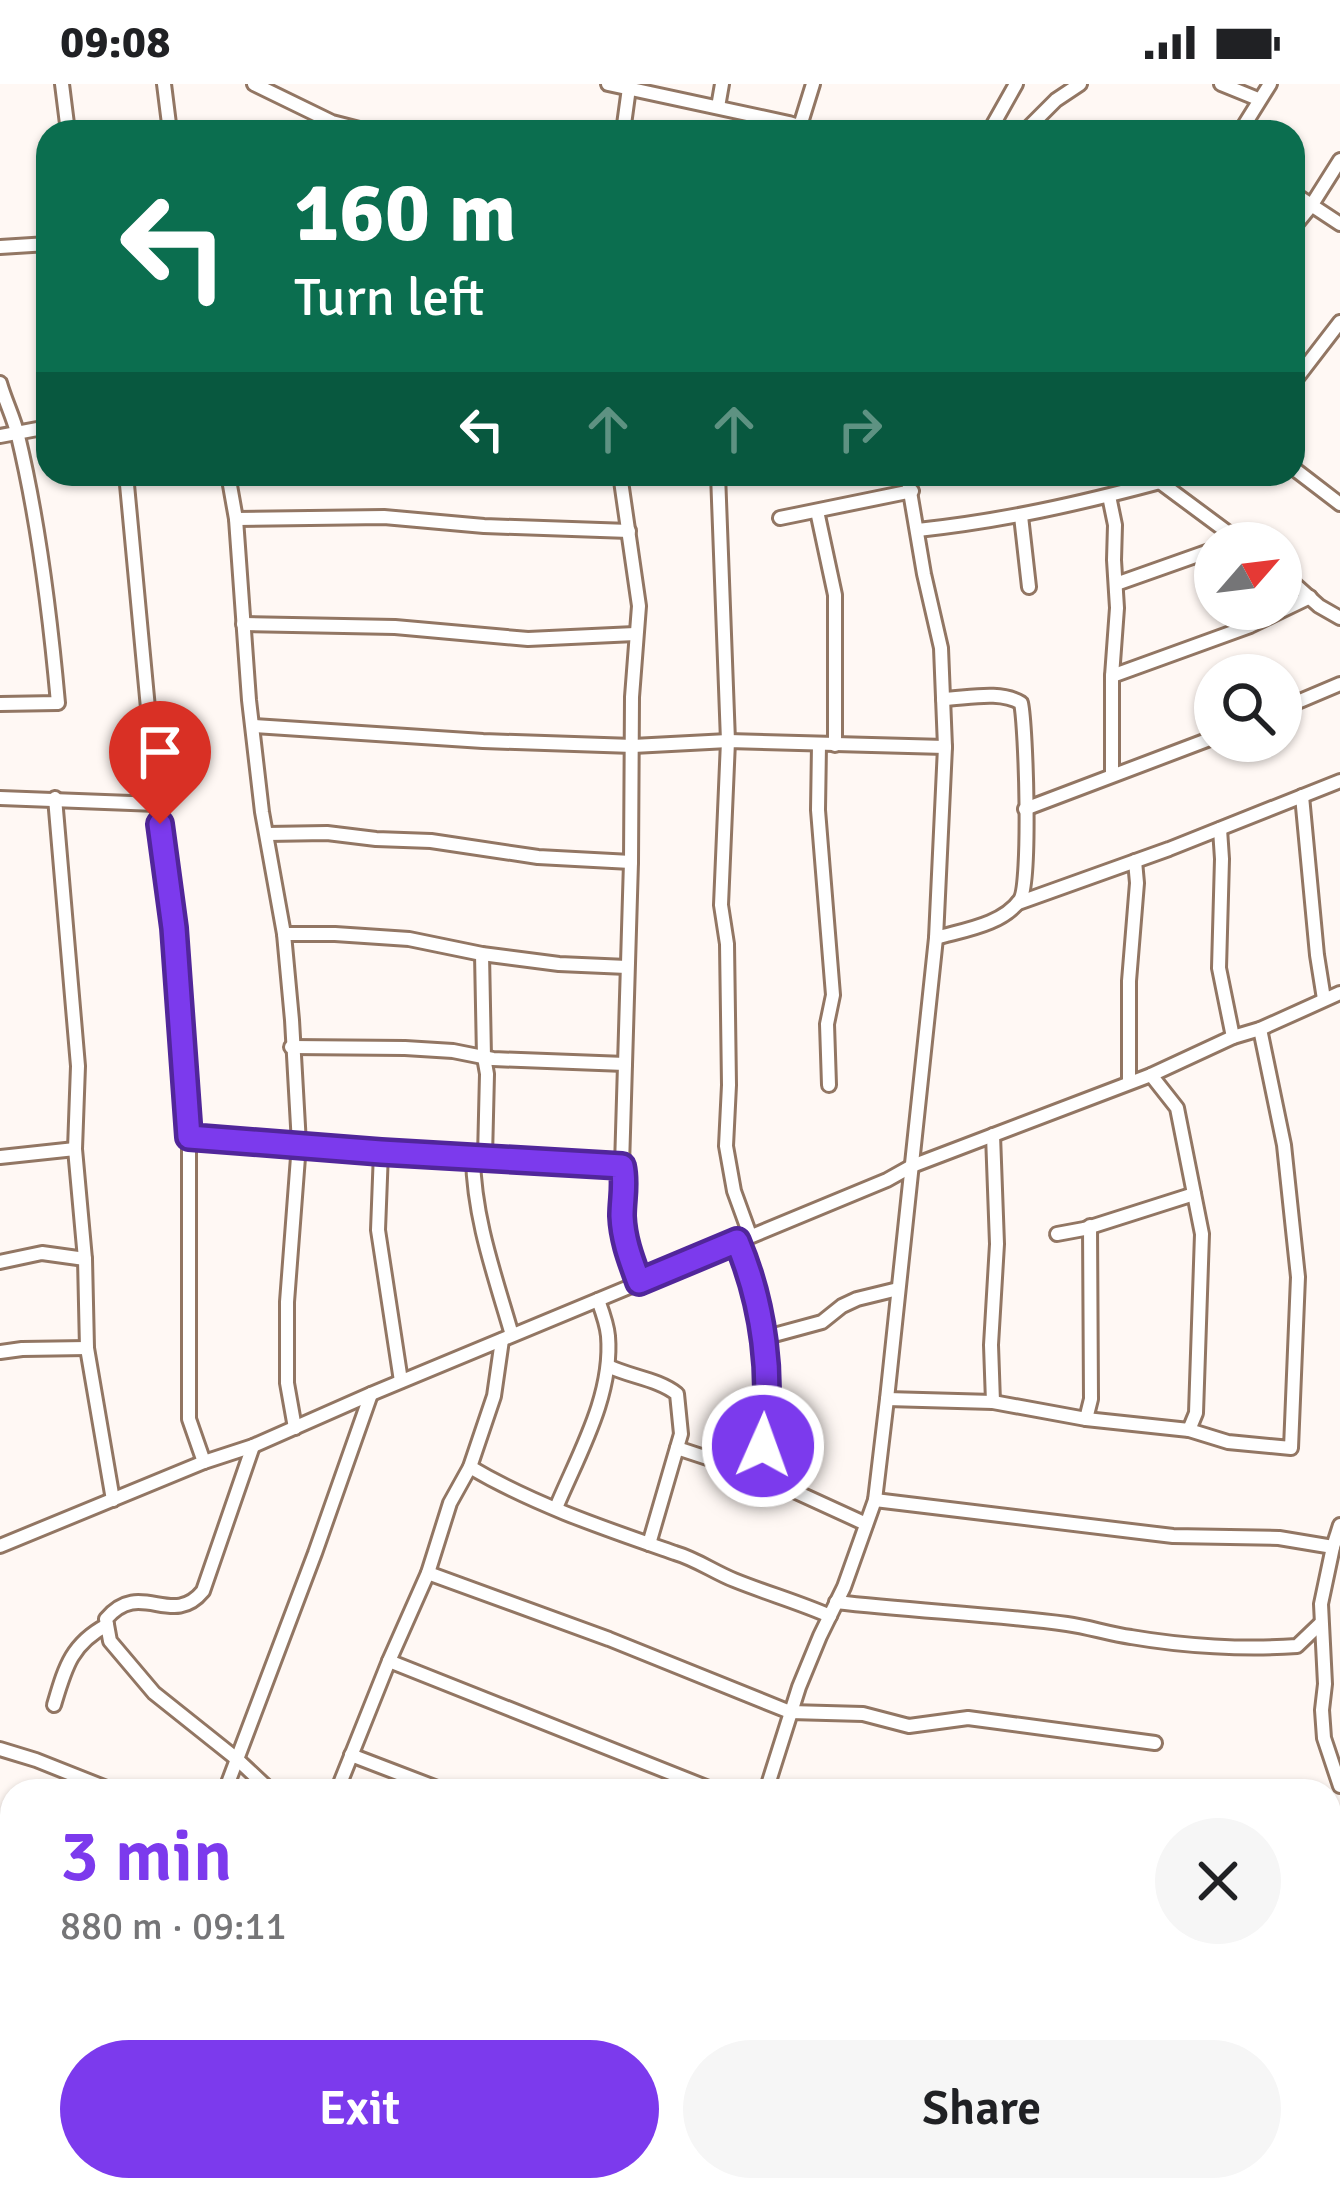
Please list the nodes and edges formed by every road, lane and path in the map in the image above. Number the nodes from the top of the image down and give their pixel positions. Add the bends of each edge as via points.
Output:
1 (62, 84) edge
2 (164, 84) edge
3 (254, 84) edge
4 (608, 84) edge
5 (722, 84) edge
6 (813, 84) edge
7 (1016, 84) edge
8 (1080, 84) edge
9 (1221, 84) edge
10 (1270, 84) edge
11 (629, 88) junction
12 (1258, 99) junction
13 (718, 107) junction
14 (66, 120) edge
15 (168, 120) edge
16 (318, 120) edge
17 (625, 120) edge
18 (774, 120) edge
19 (802, 120) edge
20 (996, 120) edge
21 (1036, 120) edge
22 (1247, 120) edge
23 (1340, 160) edge
24 (1305, 202) edge
25 (1311, 206) junction
26 (1305, 213) edge
27 (1340, 224) edge
28 (36, 245) edge
29 (0, 248) edge
30 (1340, 322) edge
31 (1305, 367) edge
32 (0, 383) edge
33 (36, 430) edge
34 (18, 432) junction
35 (0, 436) edge
36 (1305, 477) edge
37 (1340, 482) edge
38 (127, 486) edge
39 (230, 486) edge
40 (622, 486) edge
41 (718, 486) edge
42 (911, 486) edge
43 (1134, 486) edge
44 (1164, 486) edge
45 (912, 490) junction
46 (1109, 496) junction
47 (1335, 500) edge
48 (817, 511) junction
49 (1021, 516) junction
50 (780, 518) dead end
51 (236, 519) junction
52 (1210, 522) edge
53 (917, 530) junction
54 (629, 531) junction
55 (1194, 556) edge
56 (1116, 584) junction
57 (1029, 587) dead end
58 (1302, 590) edge
59 (1310, 597) junction
60 (1340, 618) edge
61 (243, 624) junction
62 (635, 634) junction
63 (1112, 676) junction
64 (1340, 684) edge
65 (943, 699) junction
66 (1302, 700) edge
67 (0, 704) edge
68 (254, 726) junction
69 (728, 741) junction
70 (819, 745) junction
71 (835, 745) junction
72 (1194, 745) edge
73 (633, 746) junction
74 (945, 747) junction
75 (1112, 774) junction
76 (1340, 781) edge
77 (1302, 796) junction
78 (0, 798) edge
79 (55, 798) junction
80 (157, 804) junction
81 (1025, 809) junction
82 (1220, 829) junction
83 (267, 834) junction
84 (631, 862) junction
85 (1135, 862) junction
86 (1018, 903) junction
87 (284, 934) junction
88 (936, 938) junction
89 (482, 954) junction
90 (627, 968) junction
91 (1340, 994) edge
92 (1324, 1000) junction
93 (1260, 1029) junction
94 (1233, 1037) junction
95 (291, 1047) junction
96 (484, 1057) junction
97 (625, 1064) junction
98 (1151, 1075) junction
99 (1129, 1082) junction
100 (829, 1085) dead end
101 (993, 1135) junction
102 (189, 1137) junction
103 (298, 1144) junction
104 (75, 1149) junction
105 (381, 1152) junction
106 (0, 1157) edge
107 (479, 1157) junction
108 (622, 1166) junction
109 (912, 1166) junction
110 (1194, 1194) junction
111 (1090, 1226) junction
112 (1057, 1234) dead end
113 (743, 1238) junction
114 (85, 1258) junction
115 (0, 1262) edge
116 (639, 1282) junction
117 (898, 1289) junction
118 (598, 1300) junction
119 (507, 1337) junction
120 (763, 1338) junction
121 (87, 1348) junction
122 (0, 1352) edge
123 (608, 1366) junction
124 (401, 1381) junction
125 (370, 1394) junction
126 (887, 1399) junction
127 (993, 1402) junction
128 (1086, 1419) junction
129 (295, 1428) junction
130 (1190, 1430) junction
131 (253, 1446) junction
132 (677, 1448) junction
133 (205, 1462) junction
134 (470, 1467) junction
135 (760, 1475) junction
136 (113, 1500) junction
137 (875, 1500) junction
138 (556, 1508) junction
139 (866, 1525) junction
140 (1340, 1525) edge
141 (650, 1544) junction
142 (0, 1546) edge
143 (1333, 1547) junction
144 (428, 1573) junction
145 (1333, 1579) edge
146 (836, 1602) junction
147 (830, 1616) junction
148 (1320, 1624) junction
149 (107, 1625) junction
150 (388, 1661) junction
151 (54, 1705) dead end
152 (790, 1712) junction
153 (1155, 1743) dead end
154 (0, 1749) edge
155 (351, 1755) junction
156 (238, 1760) junction
157 (84, 1779) edge
158 (230, 1779) edge
159 (258, 1779) edge
160 (342, 1779) edge
161 (414, 1779) edge
162 (686, 1779) edge
163 (770, 1779) edge
164 (1338, 1779) edge

1 - 14 street
2 - 15 street
3 - 16 street
4 - 11 street
5 - 13 street
6 - 19 street
7 - 20 street
8 - 21 street
9 - 12 street
10 - 12 street
11 - 13 street
11 - 17 street
12 - 22 street
13 - 18 street
23 - 25 street
24 - 25 street
25 - 26 street
25 - 27 street
28 - 29 street
30 - 31 street
32 - 34 street
33 - 34 street
34 - 35 street
34 - 67 street via 58,703
36 - 47 street
37 - 47 street
38 - 80 street
39 - 51 street
40 - 54 street
41 - 69 street
42 - 45 street
43 - 46 street
44 - 52 street
45 - 48 street
45 - 53 street
46 - 49 street
46 - 56 street
48 - 50 street
48 - 71 street via 835,595
49 - 53 street
49 - 57 street
51 - 54 street via 384,517
51 - 61 street
53 - 65 street
54 - 62 street
55 - 56 street
56 - 63 street
58 - 59 street
59 - 60 street
59 - 63 street
61 - 62 street via 528,639
61 - 68 street
62 - 73 street
63 - 75 street
64 - 66 street
65 - 74 street
65 - 81 street via 1004,696 1021,703
68 - 73 street
68 - 83 street
69 - 70 street
69 - 73 street
69 - 113 street via 721,905 726,1146
70 - 71 street
70 - 100 street via 833,994
71 - 74 street
72 - 75 street
73 - 84 street
74 - 88 street
75 - 81 street
76 - 77 street
77 - 82 street
77 - 92 street
78 - 79 street
79 - 80 street
79 - 104 street via 78,1066
80 - 102 street
81 - 86 street via 1025,890
82 - 85 street
82 - 94 street via 1219,968
83 - 84 street via 327,832
83 - 87 street
84 - 90 street
85 - 86 street
85 - 99 street
86 - 88 street via 993,922
87 - 89 street via 409,939
87 - 95 street
88 - 109 street
89 - 90 street
89 - 96 street
90 - 97 street
91 - 92 street
92 - 93 street
93 - 94 street
93 - 130 street via 1284,1145 1298,1277 1292,1447
94 - 98 street
95 - 96 street
95 - 103 street
96 - 97 street
96 - 107 street
97 - 108 street
98 - 99 street
98 - 110 street via 1178,1108
99 - 101 street
101 - 109 street
101 - 127 street
102 - 103 street
102 - 133 street via 189,1419
103 - 105 street
103 - 129 street via 287,1302
104 - 106 street
104 - 114 street
105 - 107 street
105 - 124 street via 378,1230
107 - 108 street
107 - 119 street via 479,1225
108 - 116 street via 625,1243
109 - 113 street
109 - 117 street
110 - 111 street
110 - 130 street via 1202,1234
111 - 112 street
111 - 128 street
113 - 116 street
113 - 120 street
114 - 115 street via 42,1253
114 - 121 street
116 - 118 street
117 - 120 street
117 - 126 street
118 - 119 street
118 - 123 street
119 - 124 street
119 - 134 street
120 - 135 street
121 - 122 street
121 - 136 street
123 - 132 street via 677,1394
123 - 138 street
124 - 125 street
125 - 129 street
125 - 156 street
126 - 127 street
126 - 137 street
127 - 128 street
128 - 130 street
129 - 131 street
131 - 133 street
131 - 149 street via 203,1591 178,1606 123,1603
132 - 135 street
132 - 141 street
133 - 136 street
134 - 138 street
134 - 144 street
135 - 139 street
136 - 142 street
137 - 139 street
137 - 143 street
138 - 141 street
139 - 146 street
140 - 143 street
141 - 147 street
143 - 145 street
144 - 150 street
144 - 152 street
145 - 148 street
146 - 147 street
146 - 148 street via 1261,1649 1298,1646
147 - 152 street
148 - 164 street via 1324,1738
149 - 151 street via 77,1647
149 - 156 street via 110,1641 154,1694
150 - 155 street
150 - 162 street
152 - 153 street via 862,1714 910,1726 968,1718
152 - 163 street
154 - 157 street
155 - 160 street
155 - 161 street
156 - 158 street
156 - 159 street

